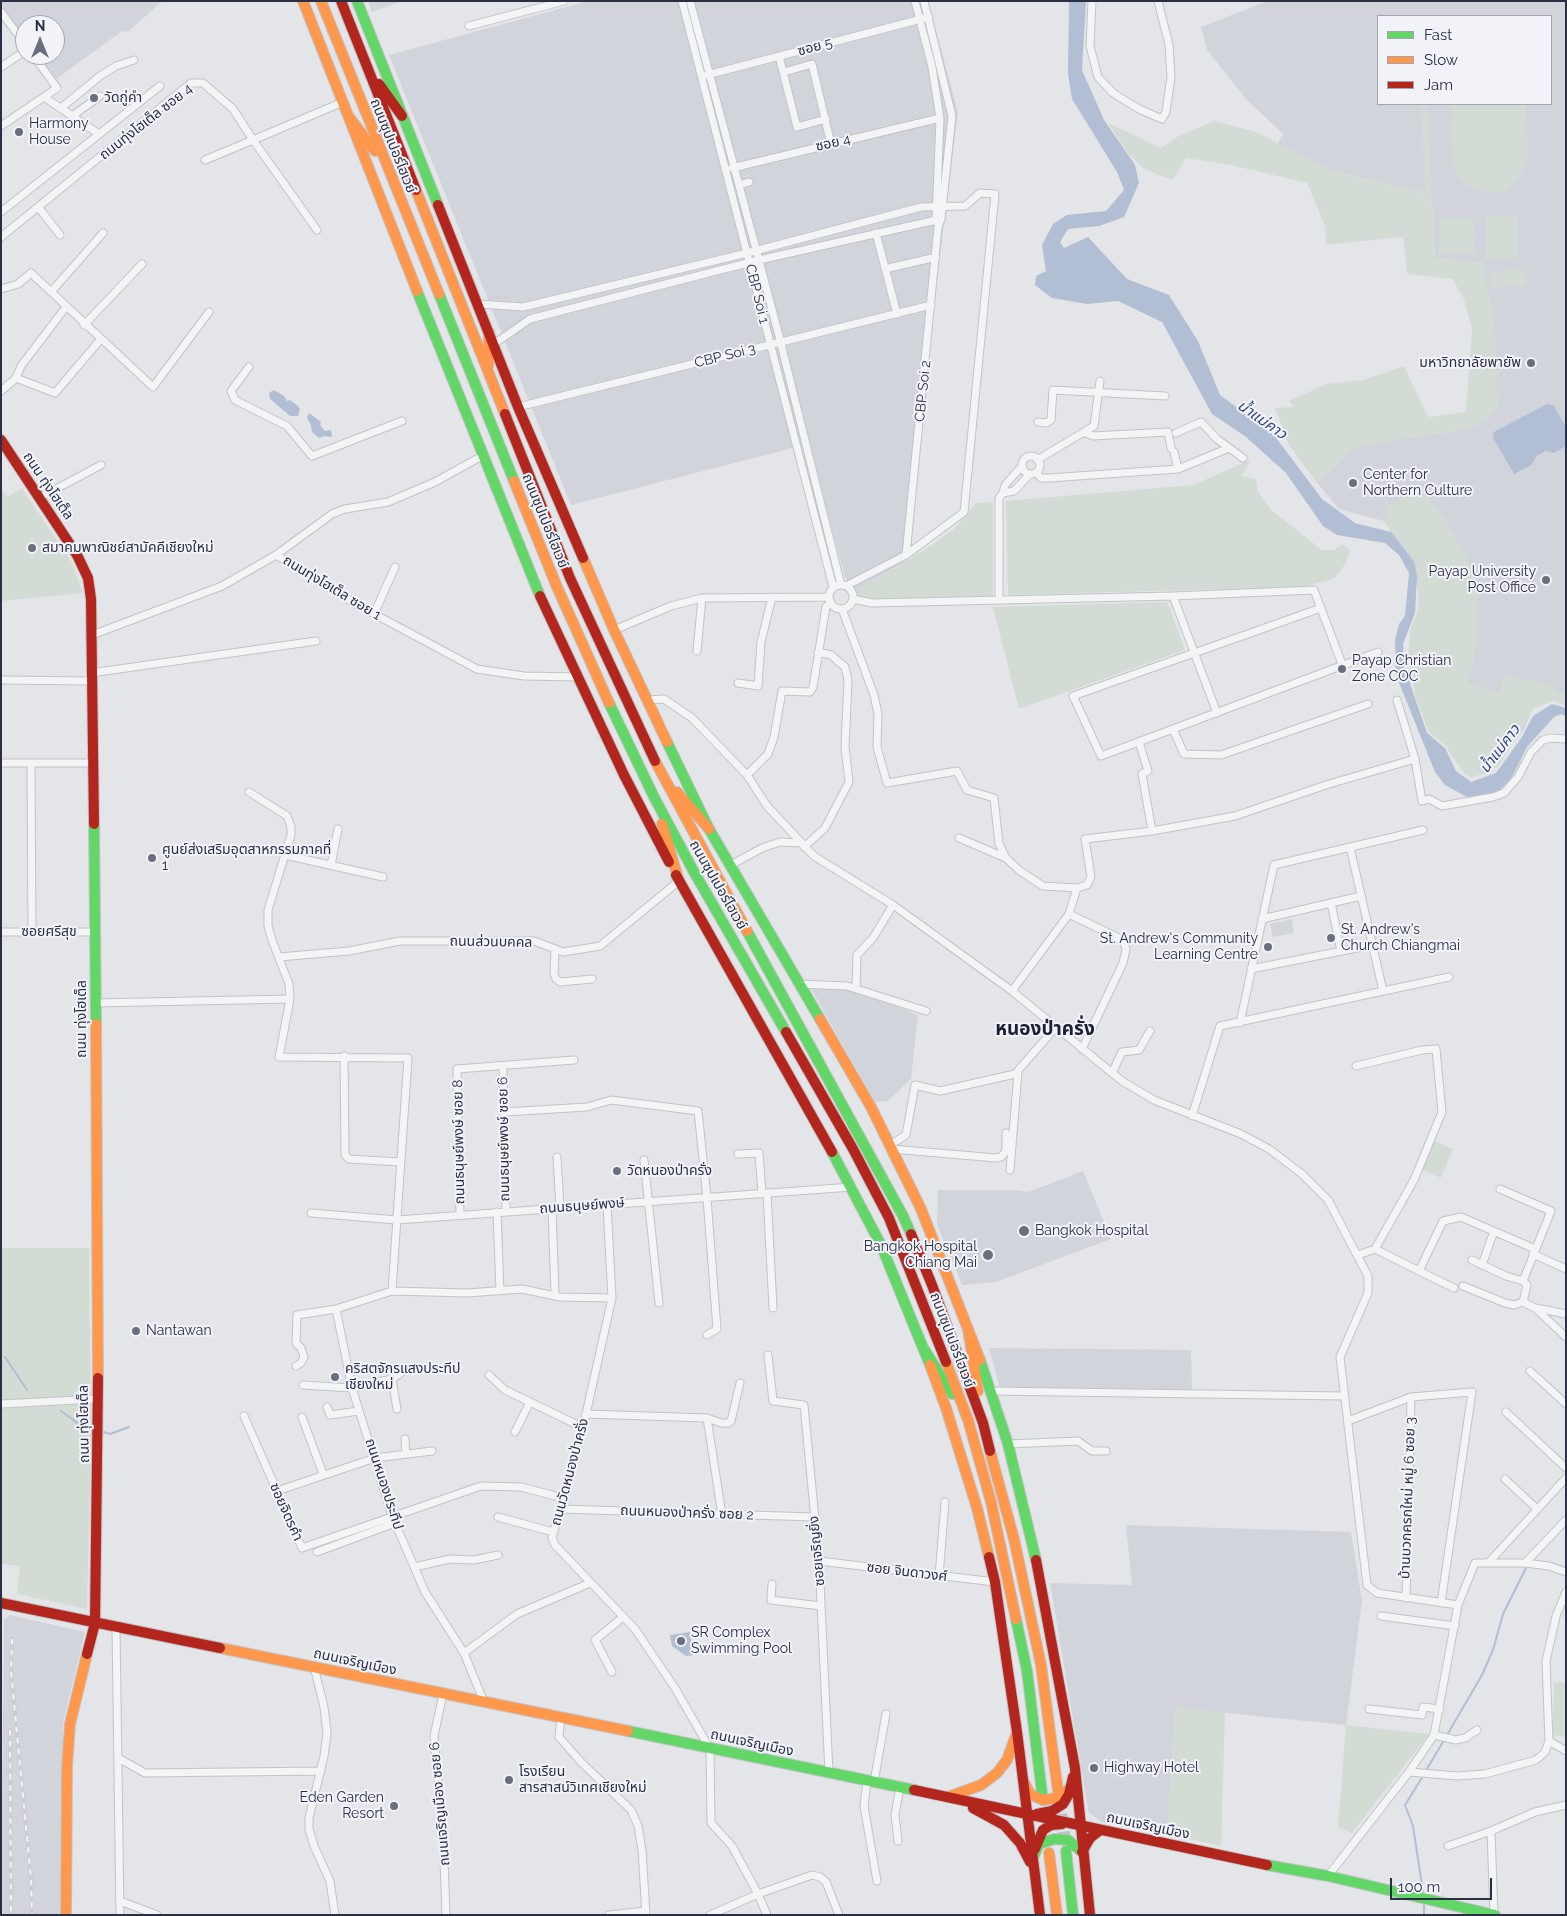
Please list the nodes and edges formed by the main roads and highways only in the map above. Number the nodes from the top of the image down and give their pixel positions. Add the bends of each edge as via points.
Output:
1 (303, 1) edge
2 (321, 1) edge
3 (341, 1) edge
4 (357, 1) edge
5 (368, 70) junction
6 (402, 116) junction
7 (349, 117) junction
8 (385, 162) junction
9 (489, 332) junction
10 (487, 373) junction
11 (1, 440) edge
12 (660, 772) junction
13 (654, 797) junction
14 (709, 829) junction
15 (679, 881) junction
16 (968, 1329) junction
17 (924, 1349) junction
18 (968, 1420) junction
19 (983, 1423) junction
20 (1, 1603) edge
21 (78, 1619) junction
22 (95, 1623) junction
23 (114, 1627) junction
24 (91, 1637) junction
25 (1017, 1732) junction
26 (1075, 1768) junction
27 (1022, 1777) junction
28 (1072, 1786) junction
29 (1058, 1791) tunnel mouth
30 (1042, 1793) dead end
31 (947, 1797) junction
32 (1027, 1815) junction
33 (1080, 1825) junction
34 (1100, 1830) junction
35 (1066, 1851) tunnel mouth
36 (1082, 1852) junction
37 (1049, 1853) dead end
38 (1033, 1860) junction
39 (66, 1915) edge
40 (1040, 1915) edge
41 (1057, 1915) edge
42 (1073, 1915) edge
43 (1090, 1915) edge
44 (1495, 1915) edge

1 - 7 main road
2 - 8 main road, ถนนซุปเปอร์ไฮเวย์
3 - 5 main road, ถนนซุปเปอร์ไฮเวย์
4 - 6 main road
5 - 6 main road
5 - 10 main road, ถนนซุปเปอร์ไฮเวย์
6 - 9 main road
7 - 8 main road
7 - 15 main road via 540,596 624,774
8 - 13 main road, ถนนซุปเปอร์ไฮเวย์ via 557,587
9 - 10 main road
9 - 14 main road via 614,630
10 - 12 main road, ถนนซุปเปอร์ไฮเวย์ via 570,578
11 - 22 main road, ถนน ทุ่งโฮเต็ล via 77,555 88,578 91,594 98,1439
12 - 14 main road
12 - 19 main road, ถนนซุปเปอร์ไฮเวย์ via 903,1216
13 - 15 main road
13 - 18 main road, ถนนซุปเปอร์ไฮเวย์ via 889,1218
14 - 16 main road via 891,1147 921,1209
15 - 17 main road via 852,1187 881,1245
16 - 19 main road
16 - 26 main road via 1008,1444 1043,1589
17 - 18 main road
17 - 25 main road via 972,1489 995,1582
18 - 30 main road, ถนนซุปเปอร์ไฮเวย์ via 991,1502 1018,1621 1037,1738
19 - 29 main road, ถนนซุปเปอร์ไฮเวย์ via 1028,1598 1041,1665
20 - 21 main road, ถนนเจริญเมือง
21 - 22 main road, ถนนเจริญเมือง
21 - 24 main road
22 - 23 main road, ถนนเจริญเมือง
22 - 24 main road, ถนน ทุ่งโฮเต็ล
23 - 24 main road
23 - 31 main road, ถนนเจริญเมือง
24 - 39 main road, ถนน ทุ่งโฮเต็ล via 70,1724
25 - 27 main road
25 - 31 main road via 1007,1760 997,1773 981,1784
26 - 28 main road
26 - 33 main road
27 - 28 main road via 1030,1794 1043,1800 1058,1798
27 - 32 main road
28 - 32 main road via 1065,1801 1056,1809
31 - 32 main road, ถนนเจริญเมือง
31 - 38 main road via 1004,1825
32 - 33 main road, ถนนเจริญเมือง
32 - 38 main road
33 - 34 main road, ถนนเจริญเมือง
33 - 36 main road
33 - 38 main road via 1058,1824 1047,1828 1040,1834
34 - 36 main road via 1088,1840
34 - 44 main road, ถนนเจริญเมือง via 1328,1876
35 - 42 main road
36 - 38 main road via 1073,1843 1059,1839 1042,1842
36 - 43 main road
37 - 41 main road
38 - 40 main road

